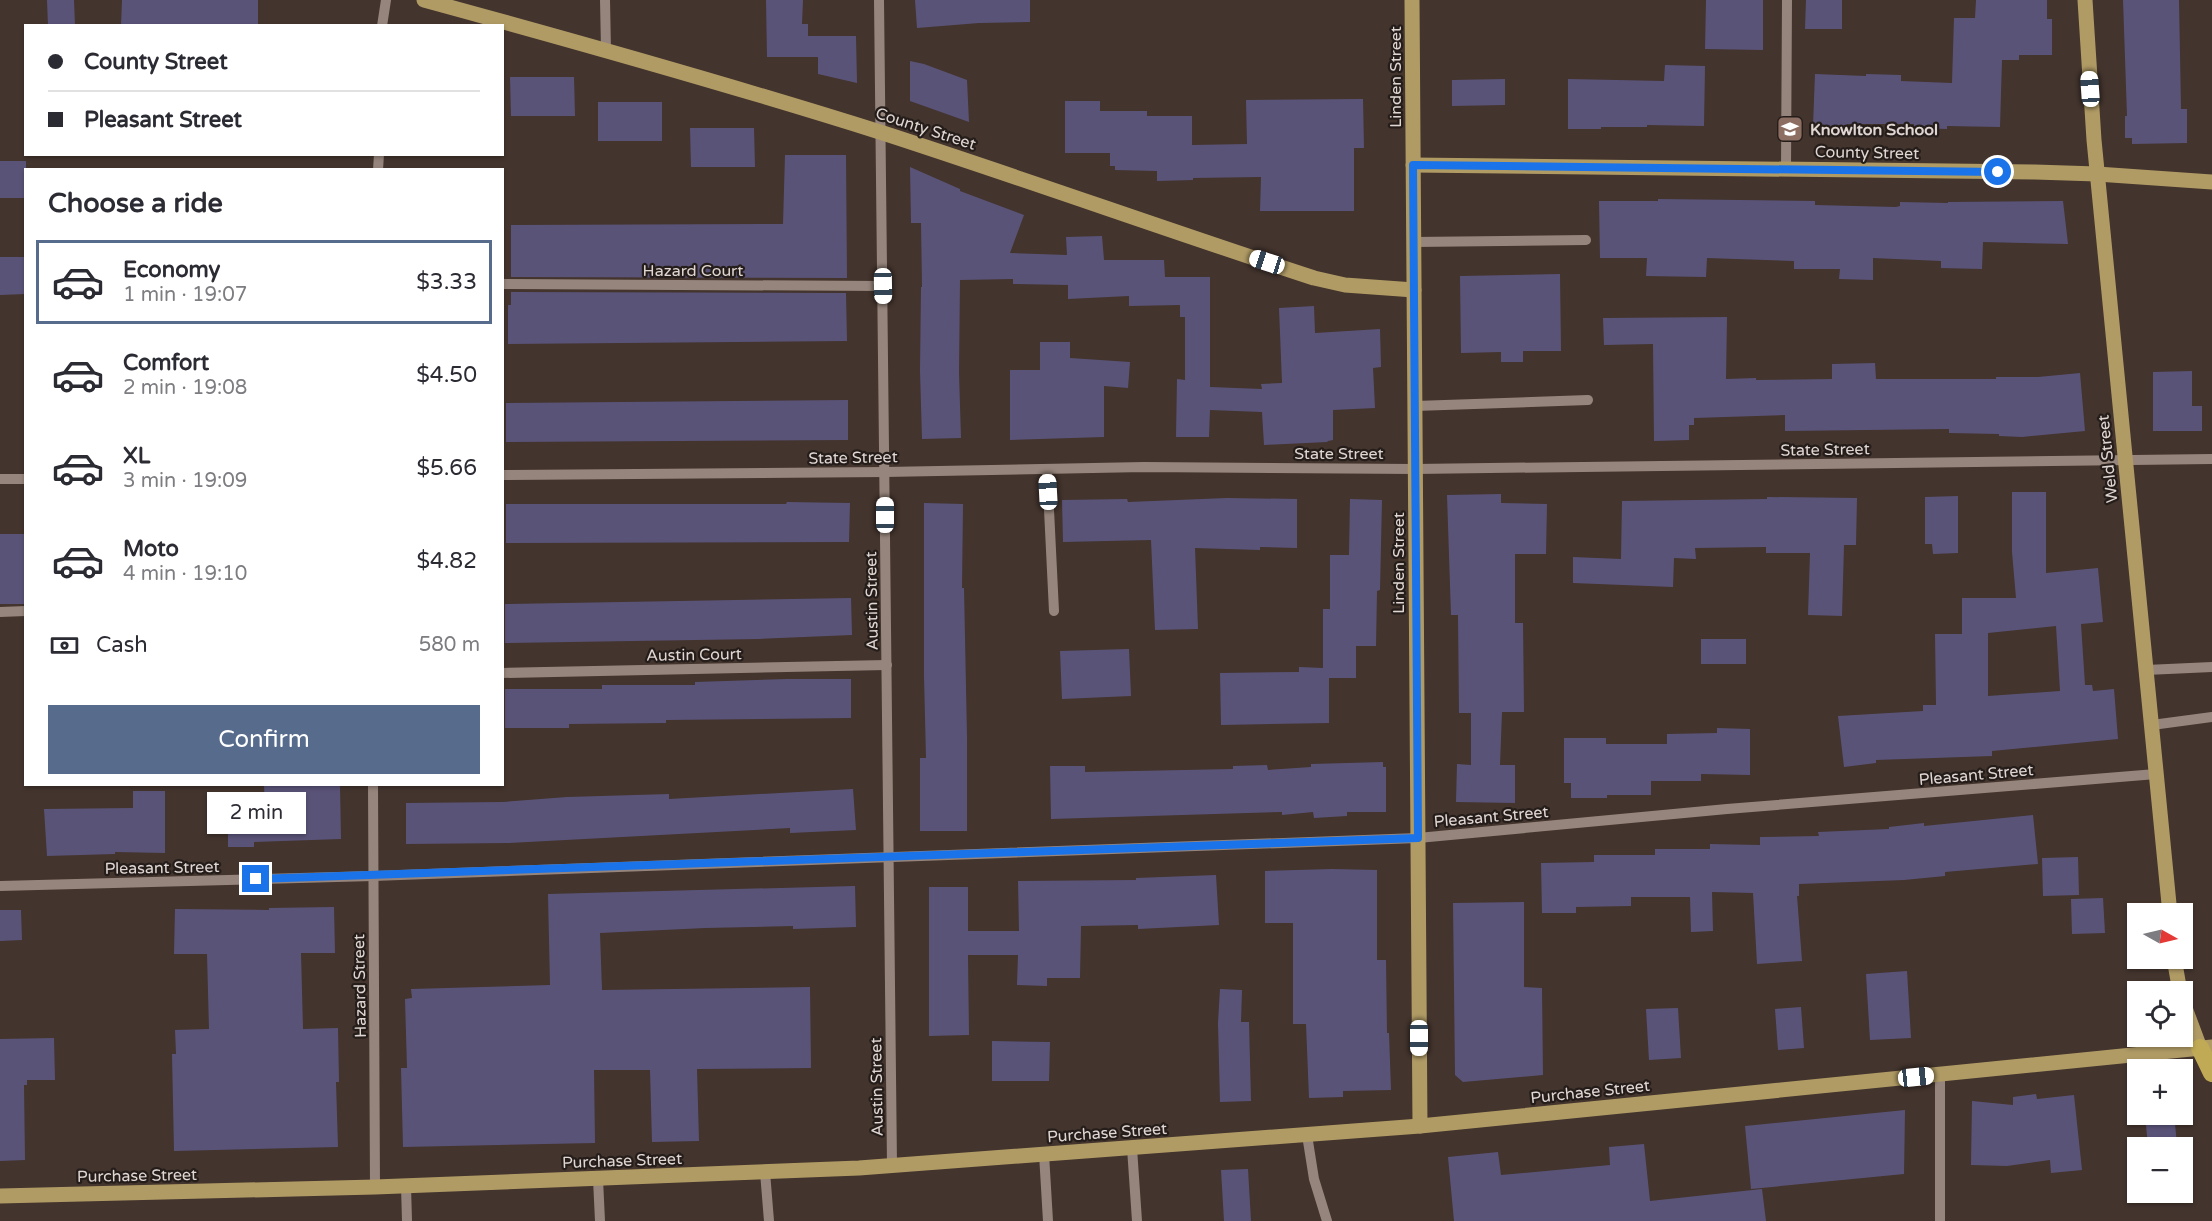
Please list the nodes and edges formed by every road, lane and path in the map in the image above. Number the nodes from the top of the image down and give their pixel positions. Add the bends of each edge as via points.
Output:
1 (386, 0) edge
2 (424, 0) edge
3 (605, 0) edge
4 (879, 0) edge
5 (1412, 0) edge
6 (1787, 0) edge
7 (2085, 0) edge
8 (382, 24) edge
9 (606, 50) junction
10 (881, 133) junction
11 (1413, 165) junction
12 (1786, 168) junction
13 (2097, 174) junction
14 (2212, 182) edge
15 (1586, 240) dead end
16 (1414, 242) junction
17 (504, 284) edge
18 (883, 286) junction
19 (1414, 290) junction
20 (1587, 400) dead end
21 (1415, 406) junction
22 (2126, 459) junction
23 (2212, 459) edge
24 (1047, 469) junction
25 (1415, 469) junction
26 (885, 472) junction
27 (504, 475) edge
28 (0, 479) edge
29 (24, 479) edge
30 (24, 611) edge
31 (1054, 611) dead end
32 (0, 612) edge
33 (887, 665) junction
34 (2212, 667) edge
35 (2146, 670) junction
36 (504, 673) edge
37 (2212, 717) edge
38 (2152, 725) junction
39 (2156, 774) junction
40 (373, 786) edge
41 (1418, 838) junction
42 (889, 858) junction
43 (373, 876) junction
44 (0, 886) edge
45 (2169, 903) edge
46 (2193, 1022) edge
47 (2206, 1048) edge
48 (2212, 1073) edge
49 (1940, 1074) junction
50 (1420, 1126) junction
51 (1307, 1135) junction
52 (1132, 1148) junction
53 (1044, 1154) junction
54 (892, 1166) junction
55 (765, 1172) junction
56 (598, 1179) junction
57 (406, 1186) junction
58 (375, 1187) junction
59 (0, 1196) edge
60 (407, 1221) edge
61 (600, 1221) edge
62 (769, 1221) edge
63 (1048, 1221) edge
64 (1137, 1221) edge
65 (1327, 1221) edge
66 (1940, 1221) edge

1 - 8 street
2 - 9 main road, County Street
3 - 9 street
4 - 10 street, Austin Street
5 - 11 main road, Linden Street
6 - 12 street
7 - 13 main road, Weld Street
9 - 10 main road, County Street
10 - 18 street, Austin Street
10 - 19 main road, County Street via 1314,278 1345,285
11 - 12 main road, County Street
11 - 16 main road, Linden Street
12 - 13 main road, County Street
13 - 14 main road, County Street
13 - 22 main road, Weld Street
15 - 16 street
16 - 19 main road, Linden Street
17 - 18 street, Hazard Court
18 - 26 street, Austin Street
19 - 21 main road, Linden Street
20 - 21 street
21 - 25 main road, Linden Street
22 - 23 street, State Street
22 - 25 street, State Street
22 - 35 main road, Weld Street
24 - 25 street, State Street
24 - 26 street, State Street
24 - 31 street
25 - 41 main road, Linden Street
26 - 27 street, State Street
26 - 33 street, Austin Street
28 - 29 street
30 - 32 street
33 - 36 street, Austin Court
33 - 42 street, Austin Street
34 - 35 street
35 - 38 main road, Weld Street
37 - 38 street
38 - 39 main road, Weld Street
39 - 41 street, Pleasant Street
39 - 45 main road, Weld Street
40 - 43 street, Hazard Street
41 - 42 street, Pleasant Street
41 - 50 main road, Linden Street
42 - 43 street, Pleasant Street
42 - 54 street, Austin Street
43 - 44 street, Pleasant Street
43 - 58 street, Hazard Street
46 - 47 main road
47 - 48 highway
47 - 49 main road, Purchase Street
49 - 50 main road, Purchase Street
49 - 66 street
50 - 51 main road, Purchase Street
51 - 52 main road, Purchase Street
51 - 65 street via 1314,1179
52 - 53 main road, Purchase Street
52 - 64 street
53 - 54 main road, Purchase Street
53 - 63 street
54 - 55 main road, Purchase Street
55 - 56 main road, Purchase Street
55 - 62 street
56 - 57 main road, Purchase Street
56 - 61 street
57 - 58 main road, Purchase Street
57 - 60 street
58 - 59 main road, Purchase Street

